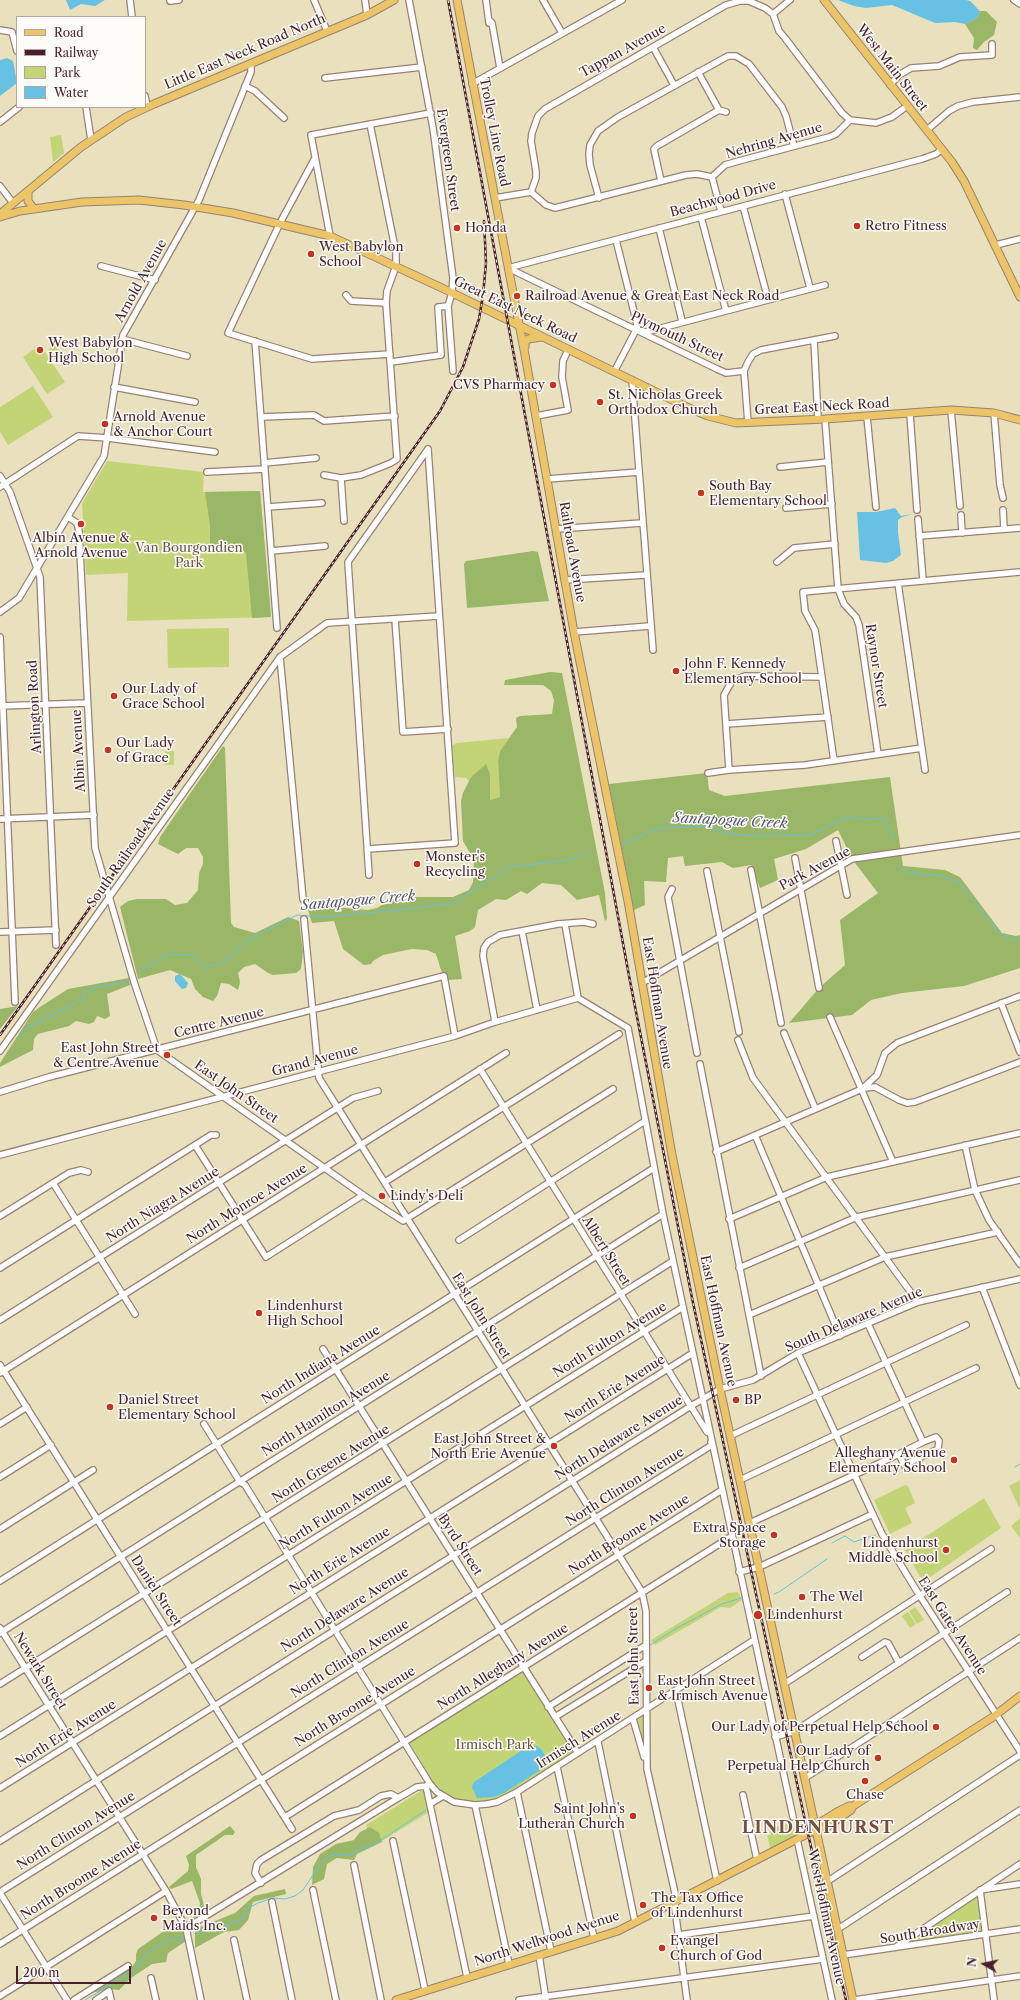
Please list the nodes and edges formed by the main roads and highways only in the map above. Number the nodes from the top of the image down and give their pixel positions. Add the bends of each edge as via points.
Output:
1 (394, 0) edge
2 (457, 0) edge
3 (824, 0) edge
4 (146, 107) edge
5 (145, 108) edge
6 (28, 191) junction
7 (34, 209) junction
8 (0, 214) edge
9 (0, 217) edge
10 (508, 268) joint
11 (1020, 297) edge
12 (519, 325) junction
13 (542, 337) junction
14 (525, 355) junction
15 (1020, 420) edge
16 (616, 839) joint
17 (1020, 1696) edge
18 (816, 1829) junction
19 (404, 1999) edge
20 (396, 2000) edge
21 (854, 2000) edge

1 - 4 main road, Little East Neck Road North via 367,15
2 - 10 main road, Trolley Line Road
3 - 11 main road, West Main Street via 942,149 964,181
5 - 6 main road, Little East Neck Road North via 120,120 91,140
6 - 7 main road via 28,201
6 - 8 main road, Little East Neck Road North
7 - 9 main road, Great East Neck Road
7 - 12 main road, Great East Neck Road via 111,200 151,201 280,223 330,236
10 - 12 main road, Railroad Avenue
12 - 13 main road, Great East Neck Road
12 - 14 main road, Railroad Avenue
13 - 14 main road via 528,339 525,342
13 - 15 main road, Great East Neck Road via 708,416 736,423 821,420 951,410 994,413
14 - 16 main road, Railroad Avenue via 574,632
16 - 18 main road, East Hoffman Avenue via 672,1155
17 - 18 main road, North Wellwood Avenue via 853,1806 844,1808 821,1822
18 - 19 main road, North Wellwood Avenue via 618,1931 424,1990
18 - 21 main road, West Hoffman Avenue
19 - 20 main road, North Wellwood Avenue

